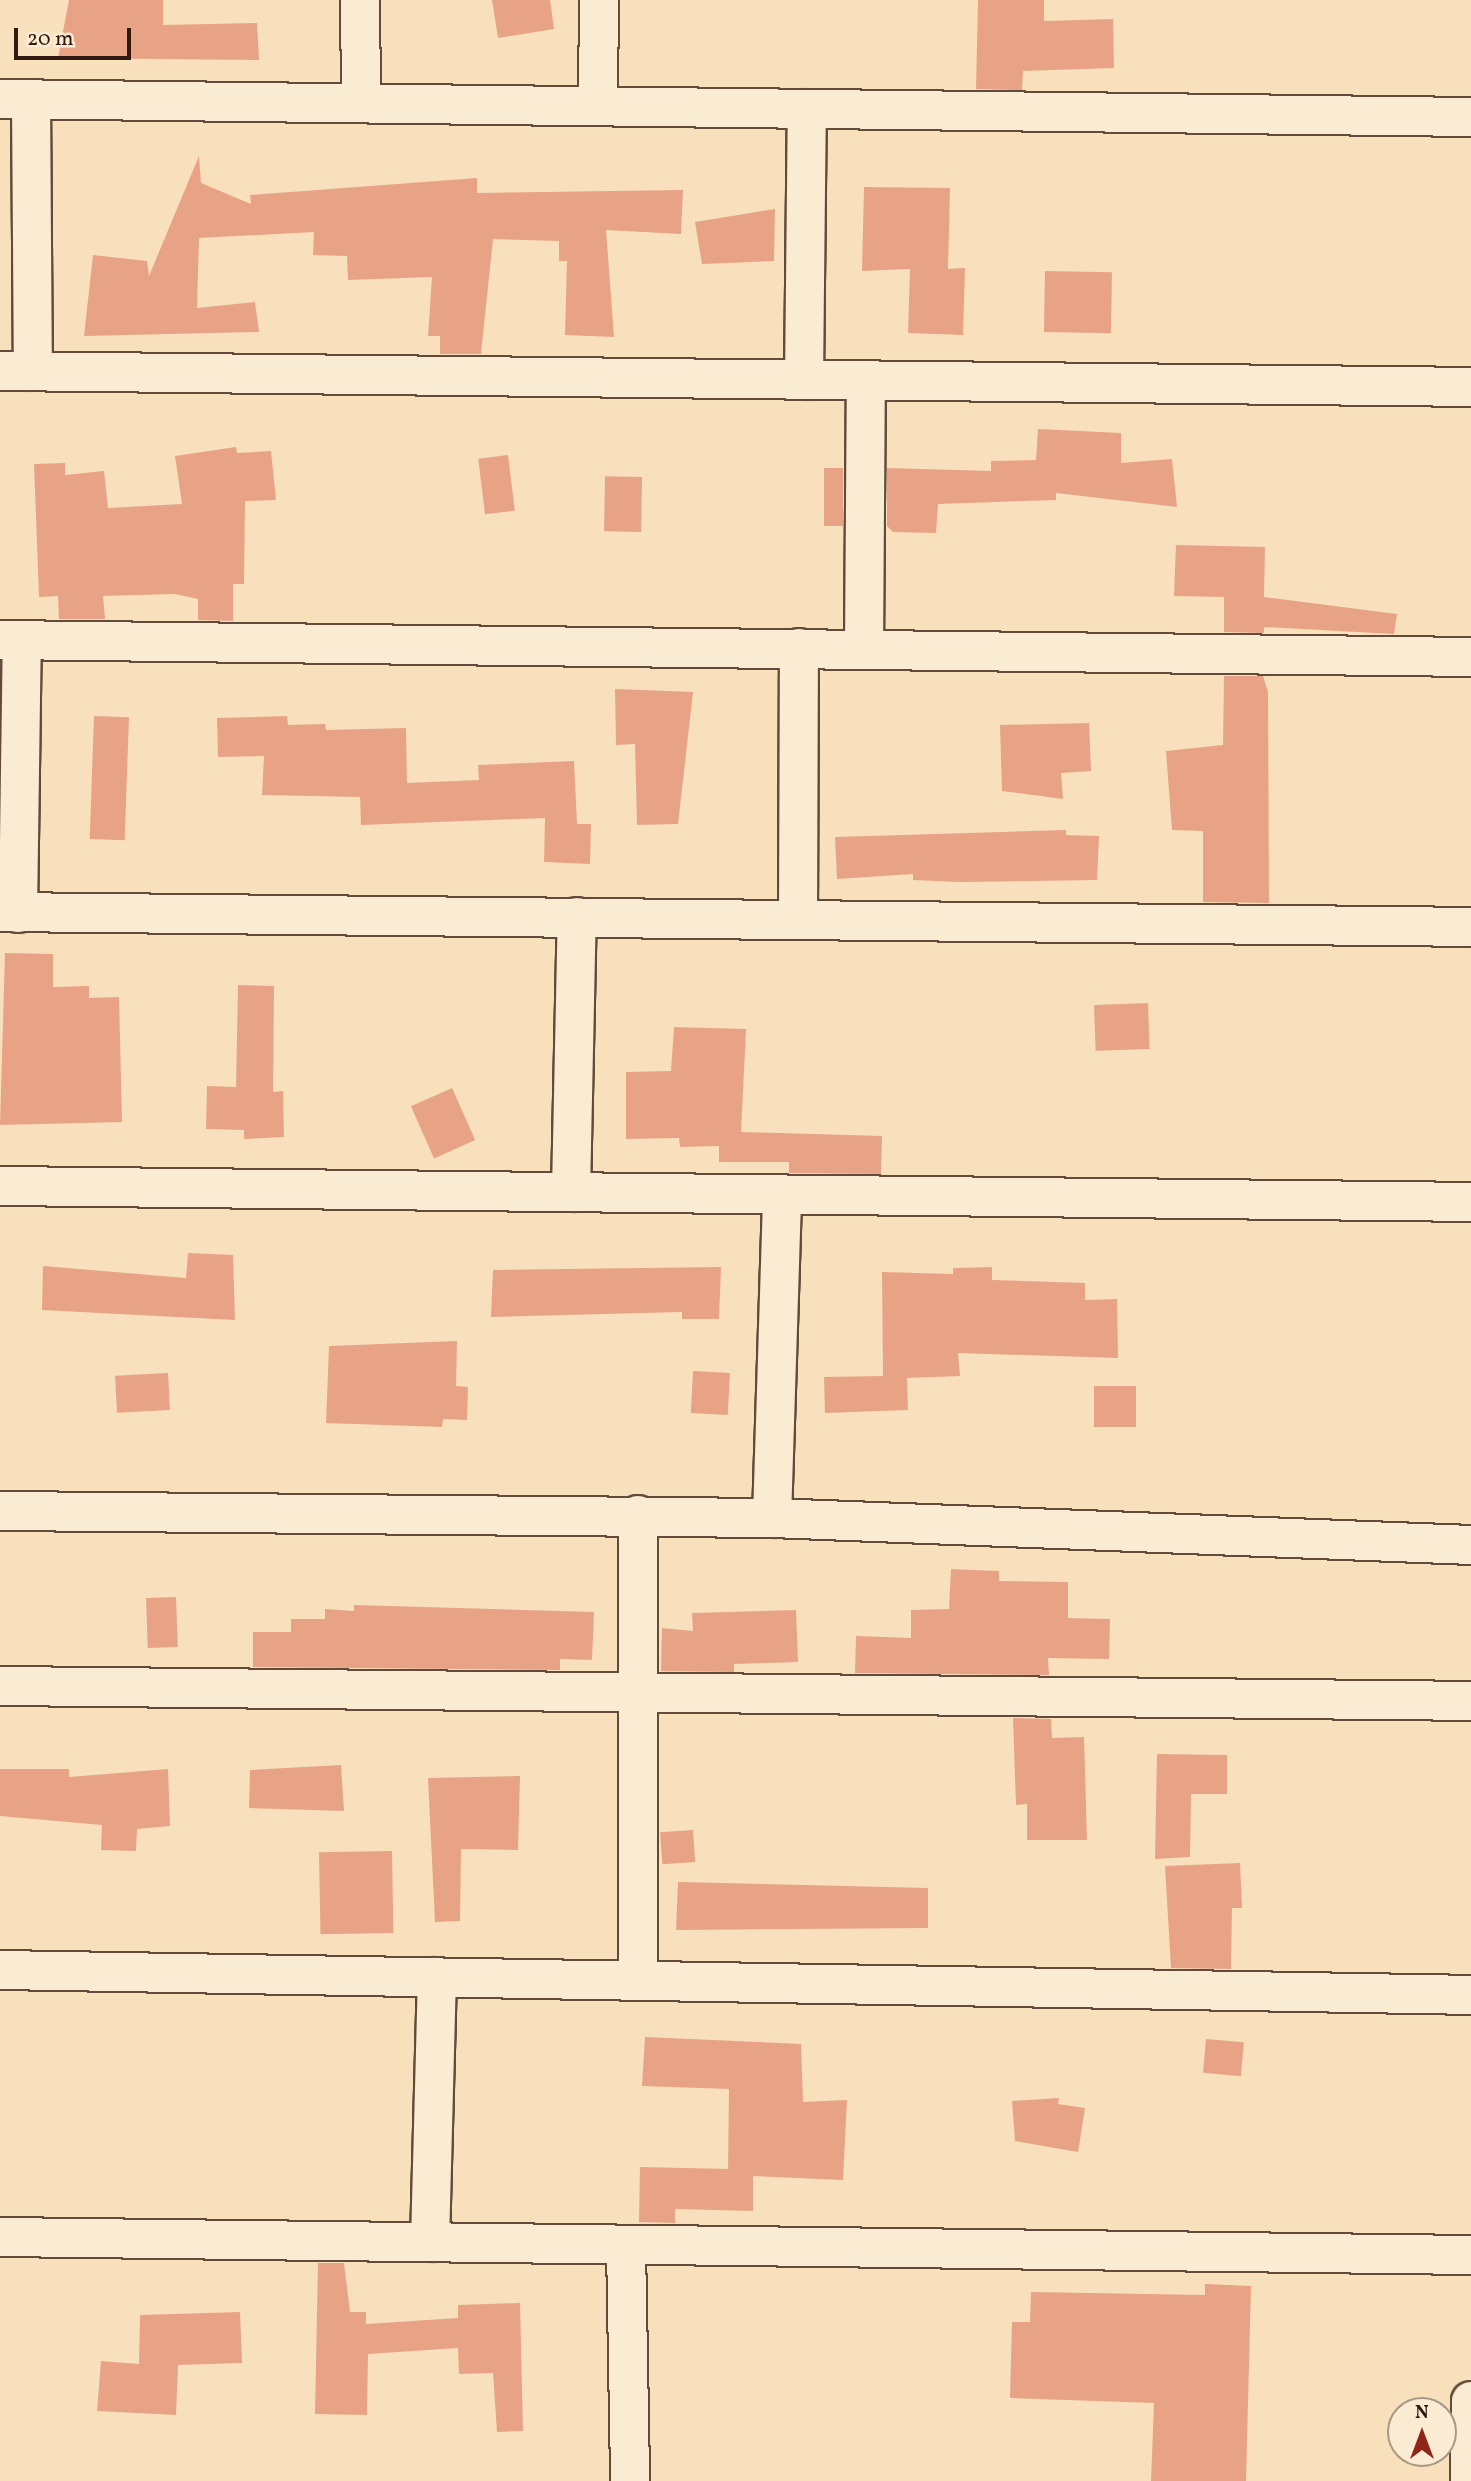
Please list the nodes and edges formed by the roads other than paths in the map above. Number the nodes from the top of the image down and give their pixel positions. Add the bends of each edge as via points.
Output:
1 (360, 0) edge
2 (599, 0) edge
3 (15, 99) edge
4 (361, 103) junction
5 (598, 106) junction
6 (807, 109) junction
7 (1471, 117) edge
8 (17, 371) edge
9 (804, 380) junction
10 (866, 381) junction
11 (1471, 387) edge
12 (11, 641) edge
13 (799, 648) junction
14 (864, 649) junction
15 (1471, 657) edge
16 (9, 913) edge
17 (577, 917) junction
18 (797, 919) junction
19 (1471, 927) edge
20 (0, 1186) edge
21 (571, 1192) junction
22 (782, 1195) junction
23 (1471, 1202) edge
24 (0, 1511) edge
25 (638, 1515) junction
26 (772, 1518) junction
27 (1471, 1545) edge
28 (0, 1686) edge
29 (638, 1693) junction
30 (1471, 1701) edge
31 (0, 1970) edge
32 (436, 1977) junction
33 (638, 1981) junction
34 (1471, 1995) edge
35 (0, 2237) edge
36 (430, 2242) junction
37 (626, 2245) junction
38 (1471, 2255) edge
39 (1471, 2401) edge
40 (630, 2481) edge
41 (1470, 2481) edge

1 - 4 street
2 - 5 street
3 - 4 street
3 - 8 street
4 - 5 street
5 - 6 street
6 - 7 street
6 - 9 street
8 - 9 street
9 - 10 street
10 - 11 street
10 - 14 street
12 - 13 street
12 - 16 street
13 - 14 street
13 - 18 street
14 - 15 street
16 - 17 street
17 - 18 street
17 - 21 street
18 - 19 street
20 - 21 street
21 - 22 street
22 - 23 street
22 - 26 street
24 - 25 street
25 - 26 street
25 - 29 street
26 - 27 street
28 - 29 street
29 - 30 street
29 - 33 street
31 - 32 street
32 - 33 street
32 - 36 street
33 - 34 street
35 - 36 street
36 - 37 street
37 - 38 street
37 - 40 street
39 - 41 street

